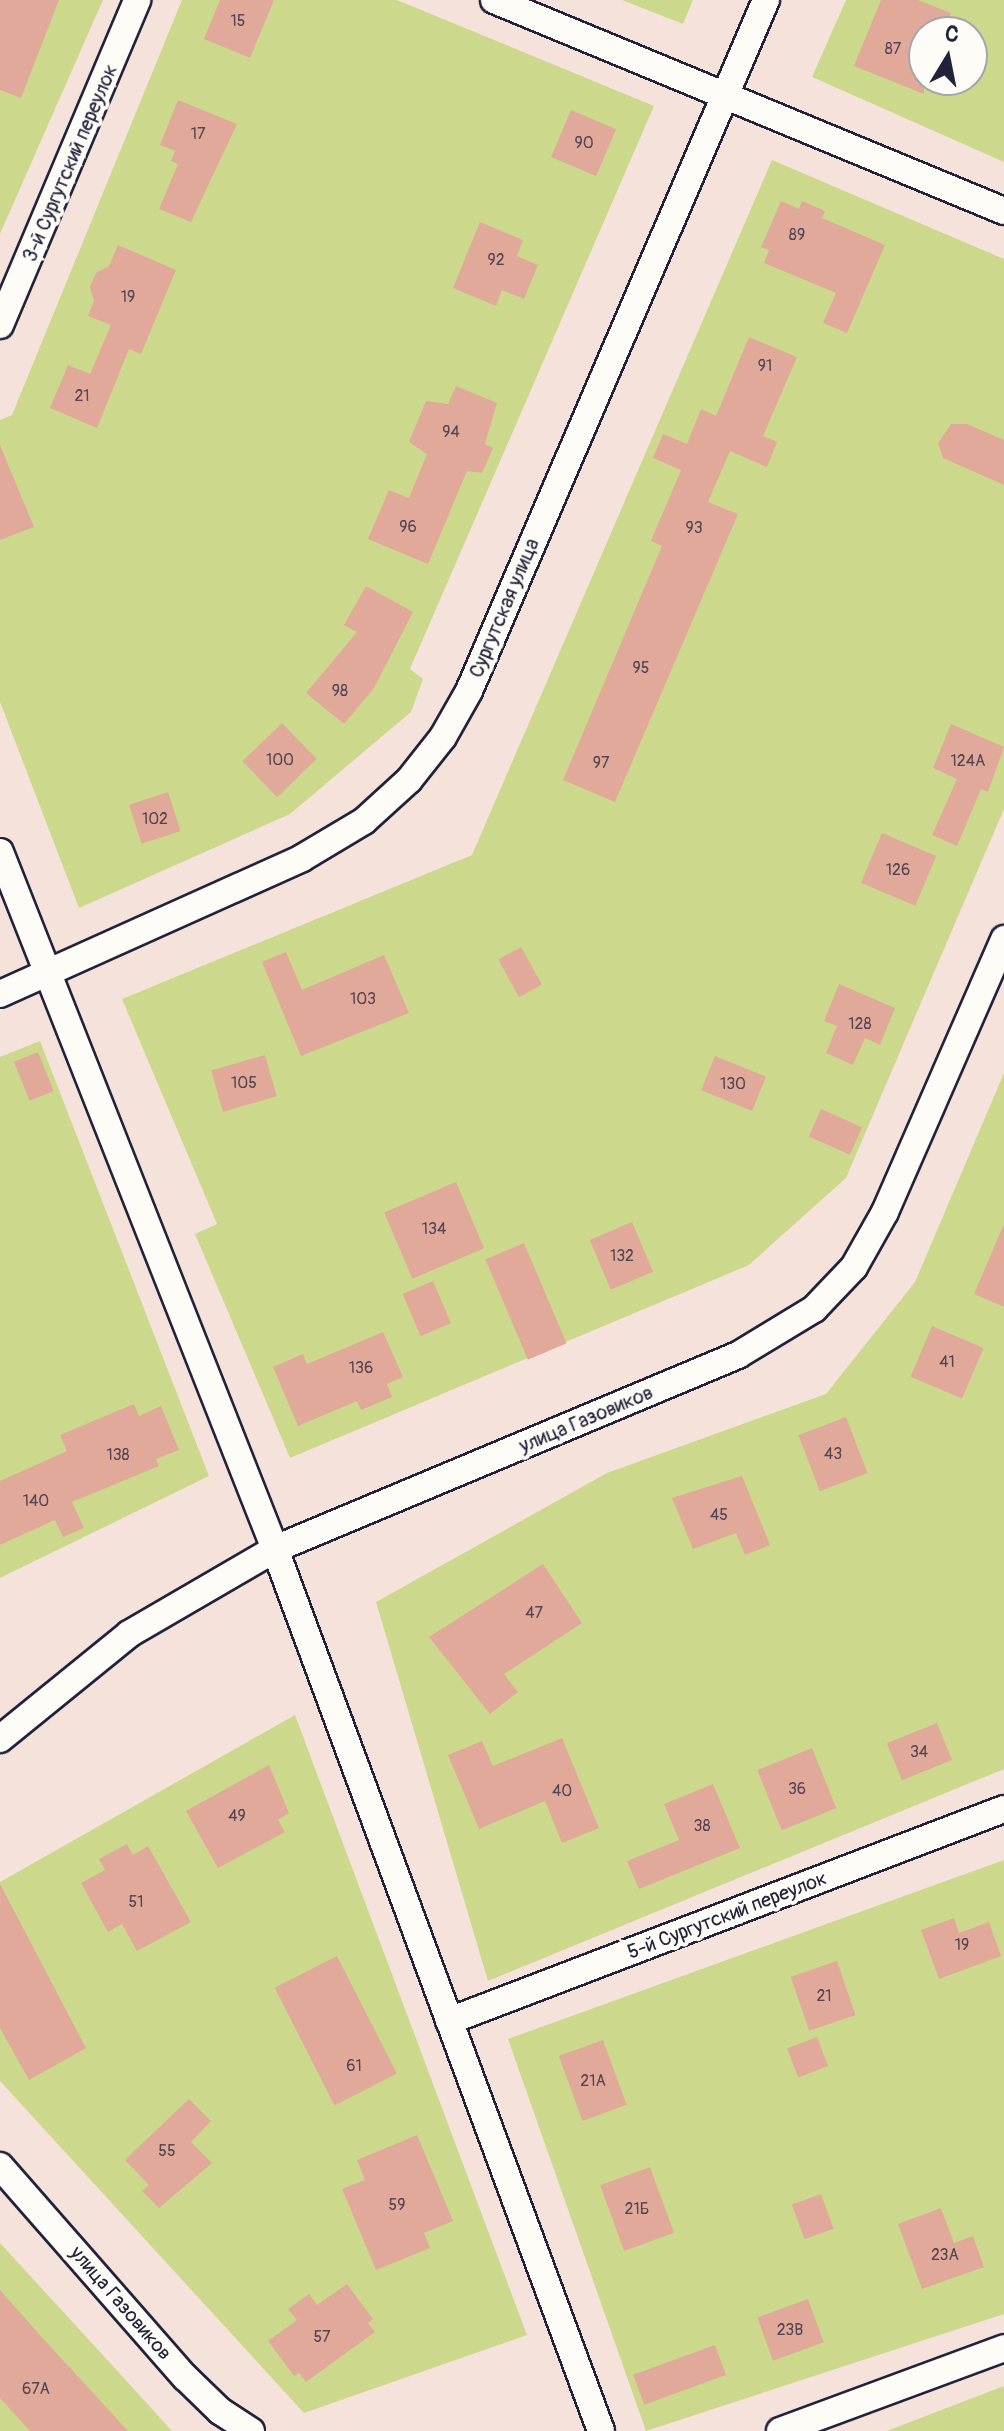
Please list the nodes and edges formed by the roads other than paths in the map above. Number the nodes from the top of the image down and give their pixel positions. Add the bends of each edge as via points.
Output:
1 (137, 0) edge
2 (494, 0) edge
3 (766, 0) edge
4 (726, 92) junction
5 (1004, 211) edge
6 (0, 325) edge
7 (0, 852) edge
8 (1004, 939) edge
9 (51, 974) junction
10 (0, 994) edge
11 (275, 1549) junction
12 (0, 1739) edge
13 (1004, 1809) edge
14 (449, 2021) junction
15 (0, 2166) edge
16 (1004, 2348) edge
17 (251, 2431) edge
18 (601, 2431) edge
19 (780, 2431) edge

1 - 6 street, 3-й Сургутский переулок
2 - 4 street
3 - 4 street, Сургутская улица
4 - 5 street
4 - 9 street, Сургутская улица via 469,691 443,737 409,780 339,836
7 - 9 street
8 - 11 street, улица Газовиков via 885,1212 854,1267 814,1309 738,1355
9 - 10 street, Сургутская улица
9 - 11 street
11 - 12 street, улица Газовиков via 129,1634
11 - 14 street
13 - 14 street, 5-й Сургутский переулок
14 - 18 street
15 - 17 street, улица Газовиков via 185,2377 220,2411
16 - 19 street

